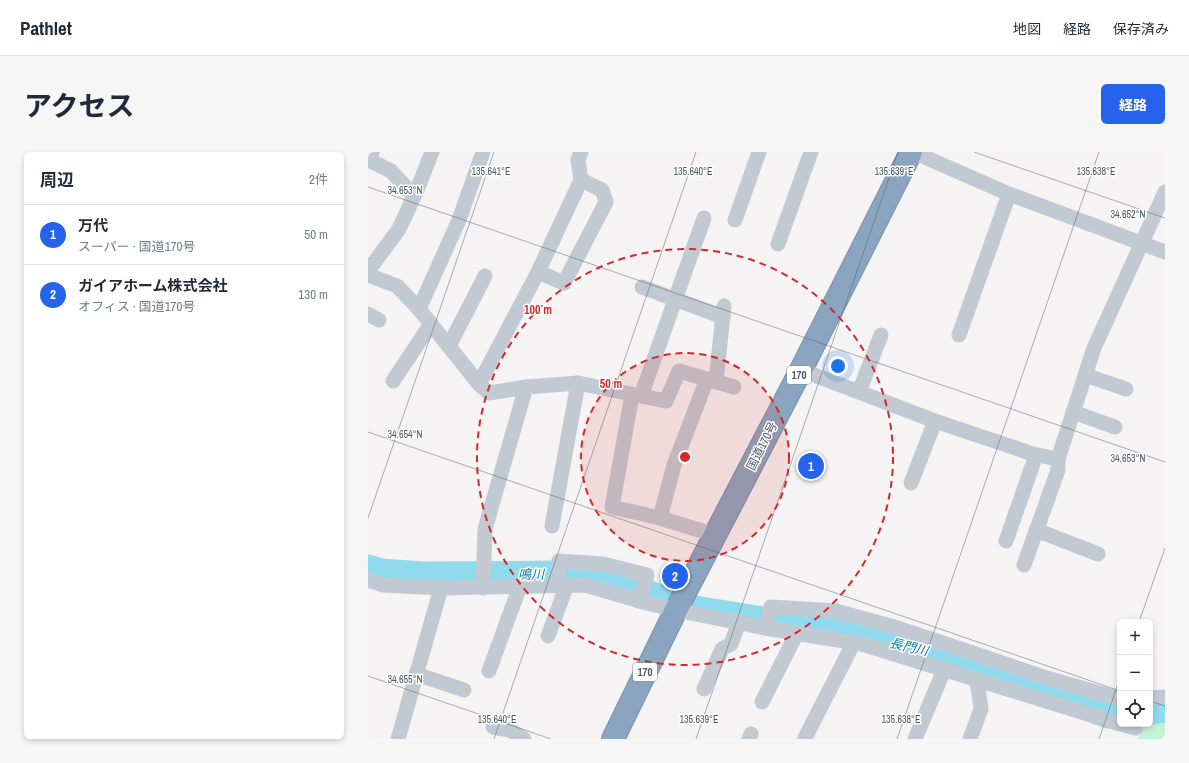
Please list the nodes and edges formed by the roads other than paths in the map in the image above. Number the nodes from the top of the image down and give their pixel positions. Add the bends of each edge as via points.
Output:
1 (372, 152) edge
2 (432, 152) edge
3 (483, 152) edge
4 (581, 152) edge
5 (760, 152) edge
6 (811, 152) edge
7 (912, 152) edge
8 (581, 180) junction
9 (1165, 192) edge
10 (1009, 194) junction
11 (414, 196) junction
12 (704, 218) dead end
13 (735, 220) dead end
14 (1141, 242) junction
15 (778, 244) dead end
16 (1165, 252) edge
17 (368, 271) edge
18 (538, 272) junction
19 (368, 275) edge
20 (485, 276) dead end
21 (642, 287) dead end
22 (675, 299) junction
23 (419, 309) junction
24 (431, 324) junction
25 (881, 335) dead end
26 (959, 335) dead end
27 (449, 346) junction
28 (801, 370) junction
29 (1086, 375) junction
30 (712, 380) junction
31 (393, 381) dead end
32 (578, 383) junction
33 (479, 384) junction
34 (734, 386) dead end
35 (526, 387) junction
36 (1126, 389) dead end
37 (859, 392) junction
38 (637, 396) junction
39 (1073, 412) junction
40 (935, 421) junction
41 (1115, 427) dead end
42 (1036, 454) junction
43 (1058, 459) junction
44 (911, 483) dead end
45 (660, 518) junction
46 (552, 526) dead end
47 (1036, 530) junction
48 (715, 536) junction
49 (1006, 541) dead end
50 (1098, 554) dead end
51 (1024, 565) dead end
52 (368, 580) edge
53 (562, 585) junction
54 (520, 586) junction
55 (441, 588) junction
56 (483, 588) junction
57 (639, 601) junction
58 (679, 604) junction
59 (738, 622) junction
60 (765, 627) junction
61 (797, 633) junction
62 (548, 636) dead end
63 (854, 642) junction
64 (944, 670) junction
65 (490, 671) dead end
66 (416, 674) junction
67 (977, 680) junction
68 (704, 688) dead end
69 (464, 690) dead end
70 (1165, 697) edge
71 (1117, 698) edge
72 (1153, 698) edge
73 (762, 702) dead end
74 (1117, 722) edge
75 (493, 727) dead end
76 (805, 738) dead end
77 (398, 739) edge
78 (524, 739) edge
79 (613, 739) edge
80 (915, 739) edge
81 (970, 739) edge

1 - 11 street via 369,160 391,171
2 - 11 street
3 - 23 street via 459,220
4 - 8 street via 578,160
5 - 13 street
6 - 15 street
7 - 10 street
7 - 28 highway, 国道170号 / 170
8 - 18 street
8 - 18 street via 602,190 606,202 564,283
9 - 14 street
10 - 14 street
10 - 26 street
11 - 17 street via 398,229
12 - 22 street
14 - 16 street
14 - 29 street via 1094,348
18 - 33 street
19 - 23 street via 397,286
20 - 27 street
21 - 22 street
22 - 30 street via 724,312
22 - 38 street
23 - 24 street
24 - 27 street
24 - 31 street
25 - 37 street
27 - 33 street
28 - 37 street
28 - 48 highway, 国道170号 / 170
29 - 36 street
29 - 39 street
30 - 34 street
30 - 38 street via 679,371 666,401
30 - 45 street via 674,465
32 - 35 street
32 - 38 street
32 - 46 street
33 - 35 street via 489,393
35 - 56 street via 485,529
37 - 40 street
38 - 45 street via 612,507
39 - 41 street
39 - 43 street
40 - 42 street
40 - 44 street
42 - 43 street
42 - 49 street
43 - 47 street via 1058,470
45 - 48 street
47 - 50 street
47 - 51 street
48 - 58 highway, 国道170号 / 170
52 - 55 street via 383,585
53 - 54 street
53 - 57 street via 585,584
53 - 57 street via 559,562 603,564 647,575
53 - 62 street
54 - 56 street
54 - 65 street
55 - 56 street
55 - 66 street
57 - 58 street
58 - 59 street
58 - 79 highway, 国道170号 / 170
59 - 60 street
59 - 68 street via 731,644 722,649
60 - 61 street
60 - 71 street via 771,606 836,611 898,628 1047,678
61 - 63 street
61 - 73 street
63 - 64 street
63 - 76 street
64 - 67 street
64 - 80 street
66 - 69 street
66 - 77 street
67 - 74 street
67 - 81 street via 981,709
70 - 72 street
75 - 78 street via 510,730

